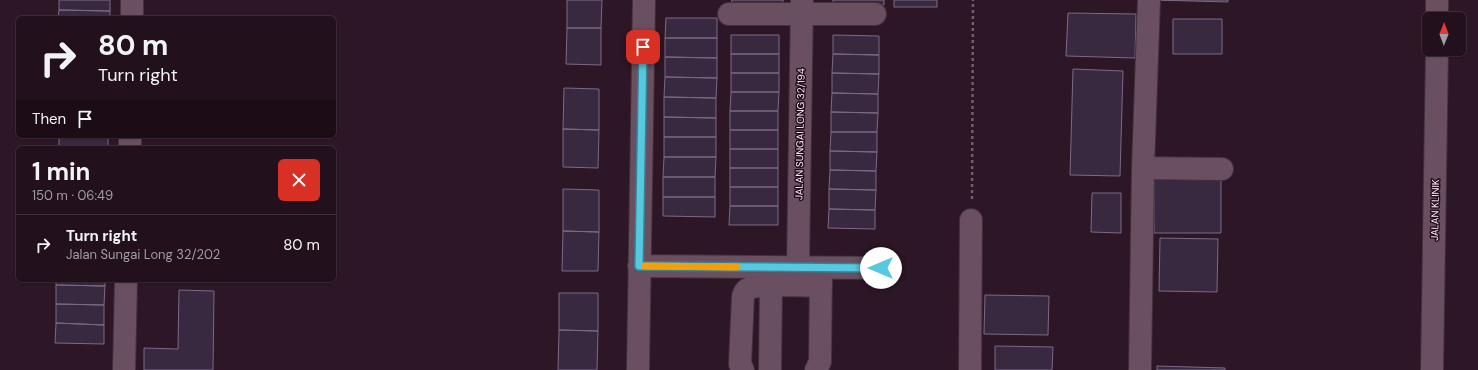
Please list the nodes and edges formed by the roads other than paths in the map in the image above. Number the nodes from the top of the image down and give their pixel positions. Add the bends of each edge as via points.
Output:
1 (132, 0) edge
2 (644, 0) edge
3 (1149, 0) edge
4 (1438, 0) edge
5 (802, 7) edge
6 (1437, 12) edge
7 (728, 14) dead end
8 (875, 14) dead end
9 (132, 16) edge
10 (1437, 56) edge
11 (1143, 168) junction
12 (1222, 169) dead end
13 (971, 220) road end
14 (639, 266) junction
15 (798, 267) junction
16 (881, 268) dead end
17 (821, 277) junction
18 (126, 282) edge
19 (771, 286) junction
20 (124, 370) edge
21 (638, 370) edge
22 (743, 370) edge
23 (770, 370) edge
24 (816, 370) edge
25 (970, 370) edge
26 (1140, 370) edge
27 (1432, 370) edge

1 - 9 street
2 - 14 street
3 - 11 street
4 - 6 street
5 - 7 street
5 - 8 street
5 - 15 street, JALAN SUNGAI LONG 32/194
10 - 27 street, JALAN KLINIK
11 - 12 street
11 - 26 street
13 - 25 street
14 - 15 street
14 - 21 street
15 - 17 street
16 - 17 street
17 - 19 street
17 - 24 street via 820,362
18 - 20 street
19 - 22 street via 750,288 743,296 740,364
19 - 23 street

